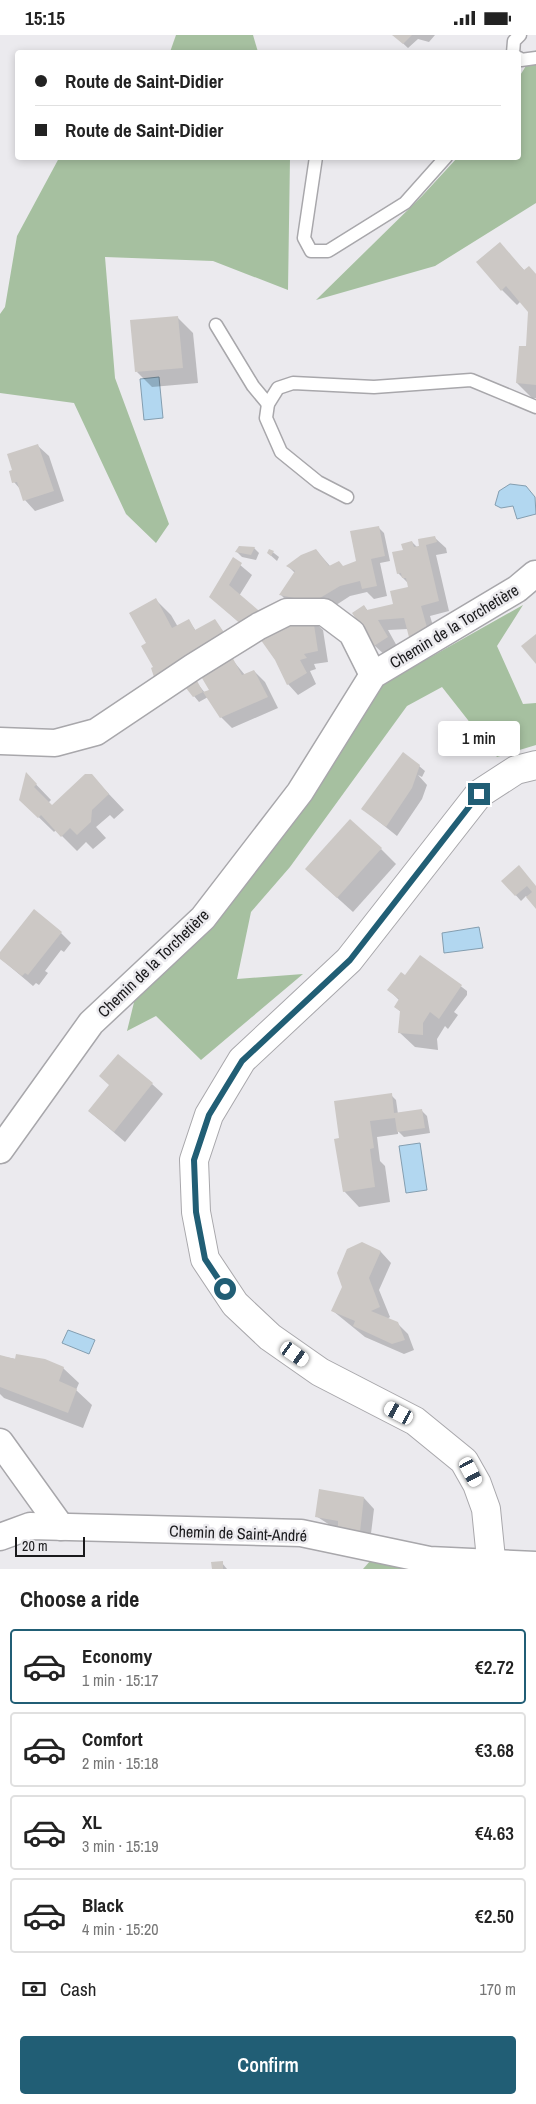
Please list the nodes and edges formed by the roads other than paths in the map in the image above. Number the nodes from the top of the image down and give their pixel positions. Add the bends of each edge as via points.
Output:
1 (520, 35) edge
2 (516, 50) edge
3 (521, 58) edge
4 (536, 58) edge
5 (316, 160) edge
6 (443, 160) edge
7 (216, 325) dead end
8 (268, 403) junction
9 (536, 407) edge
10 (347, 497) dead end
11 (535, 574) edge
12 (373, 675) junction
13 (0, 741) edge
14 (536, 765) edge
15 (0, 1150) edge
16 (0, 1442) edge
17 (62, 1527) junction
18 (0, 1537) edge
19 (536, 1565) edge
20 (492, 1566) edge

1 - 2 lane via 514,41
3 - 4 lane
5 - 6 lane via 304,238 311,251 328,251 405,203
7 - 8 lane
8 - 9 lane via 278,388 293,383 374,387 471,380
8 - 10 lane via 266,418 281,452 318,482
11 - 12 street, Chemin de la Torchetière via 517,589
12 - 13 street, Chemin de la Torchetière via 352,633 324,612 287,612 259,626 96,732 55,743
12 - 15 street, Chemin de la Torchetière via 300,792 203,918 91,1023
14 - 20 street via 516,770 479,794 350,960 242,1061 209,1115 194,1160 196,1212 205,1259 235,1304 270,1337 320,1372 415,1421 464,1461 486,1509
16 - 17 street
17 - 18 street, Chemin de Saint-André via 30,1527
17 - 20 street, Chemin de Saint-André via 301,1533 429,1560
19 - 20 street, Chemin de Saint-André

